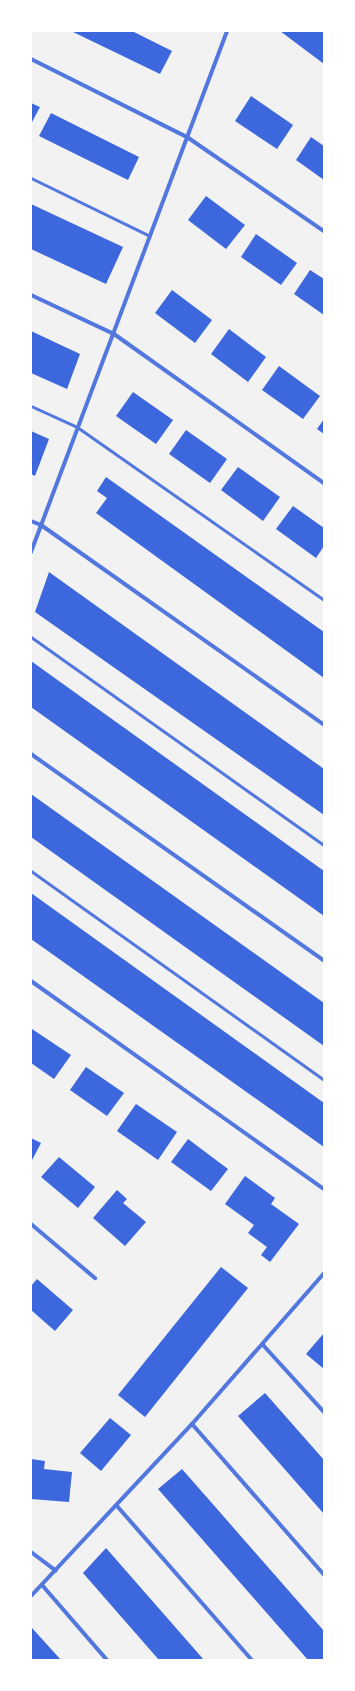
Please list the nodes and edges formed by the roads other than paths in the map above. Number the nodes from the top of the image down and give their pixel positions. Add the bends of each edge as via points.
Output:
1 (227, 31) edge
2 (31, 59) edge
3 (187, 138) junction
4 (31, 178) edge
5 (324, 232) edge
6 (150, 236) junction
7 (31, 295) edge
8 (114, 334) junction
9 (31, 406) edge
10 (77, 427) junction
11 (324, 483) edge
12 (31, 521) edge
13 (42, 525) junction
14 (31, 552) edge
15 (324, 600) edge
16 (31, 637) edge
17 (324, 726) edge
18 (31, 754) edge
19 (324, 845) edge
20 (31, 871) edge
21 (324, 962) edge
22 (31, 981) edge
23 (324, 1080) edge
24 (324, 1189) edge
25 (31, 1224) edge
26 (324, 1273) edge
27 (95, 1278) dead end
28 (263, 1345) junction
29 (324, 1412) edge
30 (192, 1424) junction
31 (116, 1506) junction
32 (31, 1552) edge
33 (56, 1570) junction
34 (324, 1575) edge
35 (42, 1585) junction
36 (31, 1596) edge
37 (107, 1660) edge
38 (252, 1660) edge

1 - 3 street
2 - 3 street
3 - 5 street
3 - 6 street
4 - 6 lane
6 - 8 street
7 - 8 street
8 - 10 street
8 - 11 street
9 - 10 lane
10 - 13 street
10 - 15 lane
12 - 13 street
13 - 14 street
13 - 17 street
16 - 19 lane
18 - 21 street
20 - 23 lane
22 - 24 street
25 - 27 street
26 - 28 street
28 - 29 street
28 - 30 street
30 - 31 street
30 - 34 street
31 - 33 street
31 - 38 street
32 - 33 street
33 - 35 street
35 - 36 street
35 - 37 street

